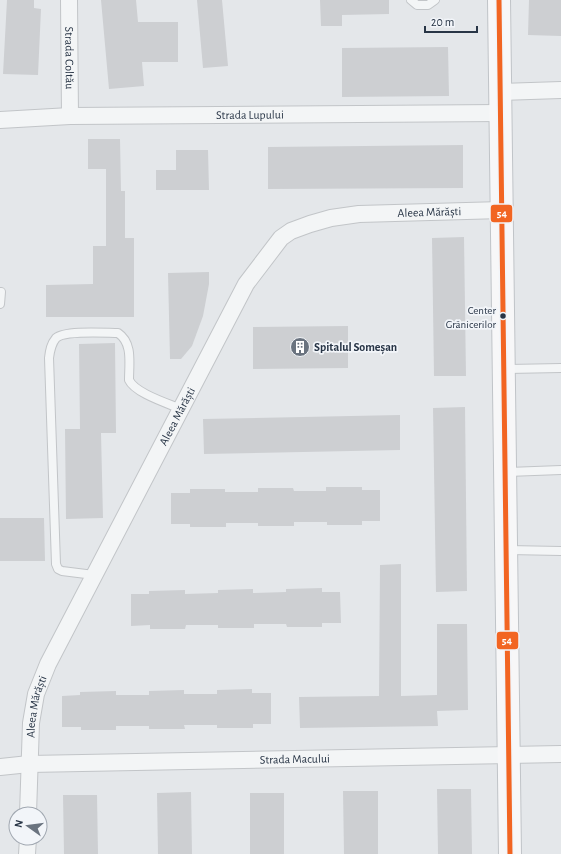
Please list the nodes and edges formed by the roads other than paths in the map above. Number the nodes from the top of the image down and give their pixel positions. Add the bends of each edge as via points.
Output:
1 (69, 0) edge
2 (411, 0) edge
3 (435, 0) edge
4 (499, 0) edge
5 (561, 90) edge
6 (500, 92) junction
7 (501, 114) junction
8 (70, 116) junction
9 (0, 120) edge
10 (502, 210) junction
11 (1, 292) edge
12 (0, 304) edge
13 (561, 368) edge
14 (504, 369) junction
15 (181, 409) junction
16 (561, 470) edge
17 (505, 472) junction
18 (506, 550) junction
19 (561, 552) edge
20 (94, 575) junction
21 (509, 754) junction
22 (561, 754) edge
23 (29, 764) junction
24 (0, 767) edge
25 (28, 806) edge
26 (510, 854) edge

1 - 8 street, Strada Coltău
2 - 3 lane via 416,5 428,5
4 - 6 main road
5 - 6 street
6 - 7 main road
7 - 8 street, Strada Lupului
7 - 10 main road
8 - 9 street, Strada Lupului
10 - 14 main road
10 - 15 street, Aleea Mărăști via 359,214 331,218 292,231 281,238 246,284
11 - 12 lane
13 - 14 lane
14 - 17 main road
15 - 20 street, Aleea Mărăști
15 - 20 lane via 131,384 128,345 124,337 118,333 67,334 58,337 50,348 56,564 62,571
16 - 17 lane
17 - 18 main road
18 - 19 lane
18 - 21 main road
20 - 23 street, Aleea Mărăști via 48,664 36,694 31,723
21 - 22 street, Strada Macului
21 - 23 street, Strada Macului
21 - 26 main road
23 - 24 street, Strada Macului
23 - 25 street, Aleea Mărăști

